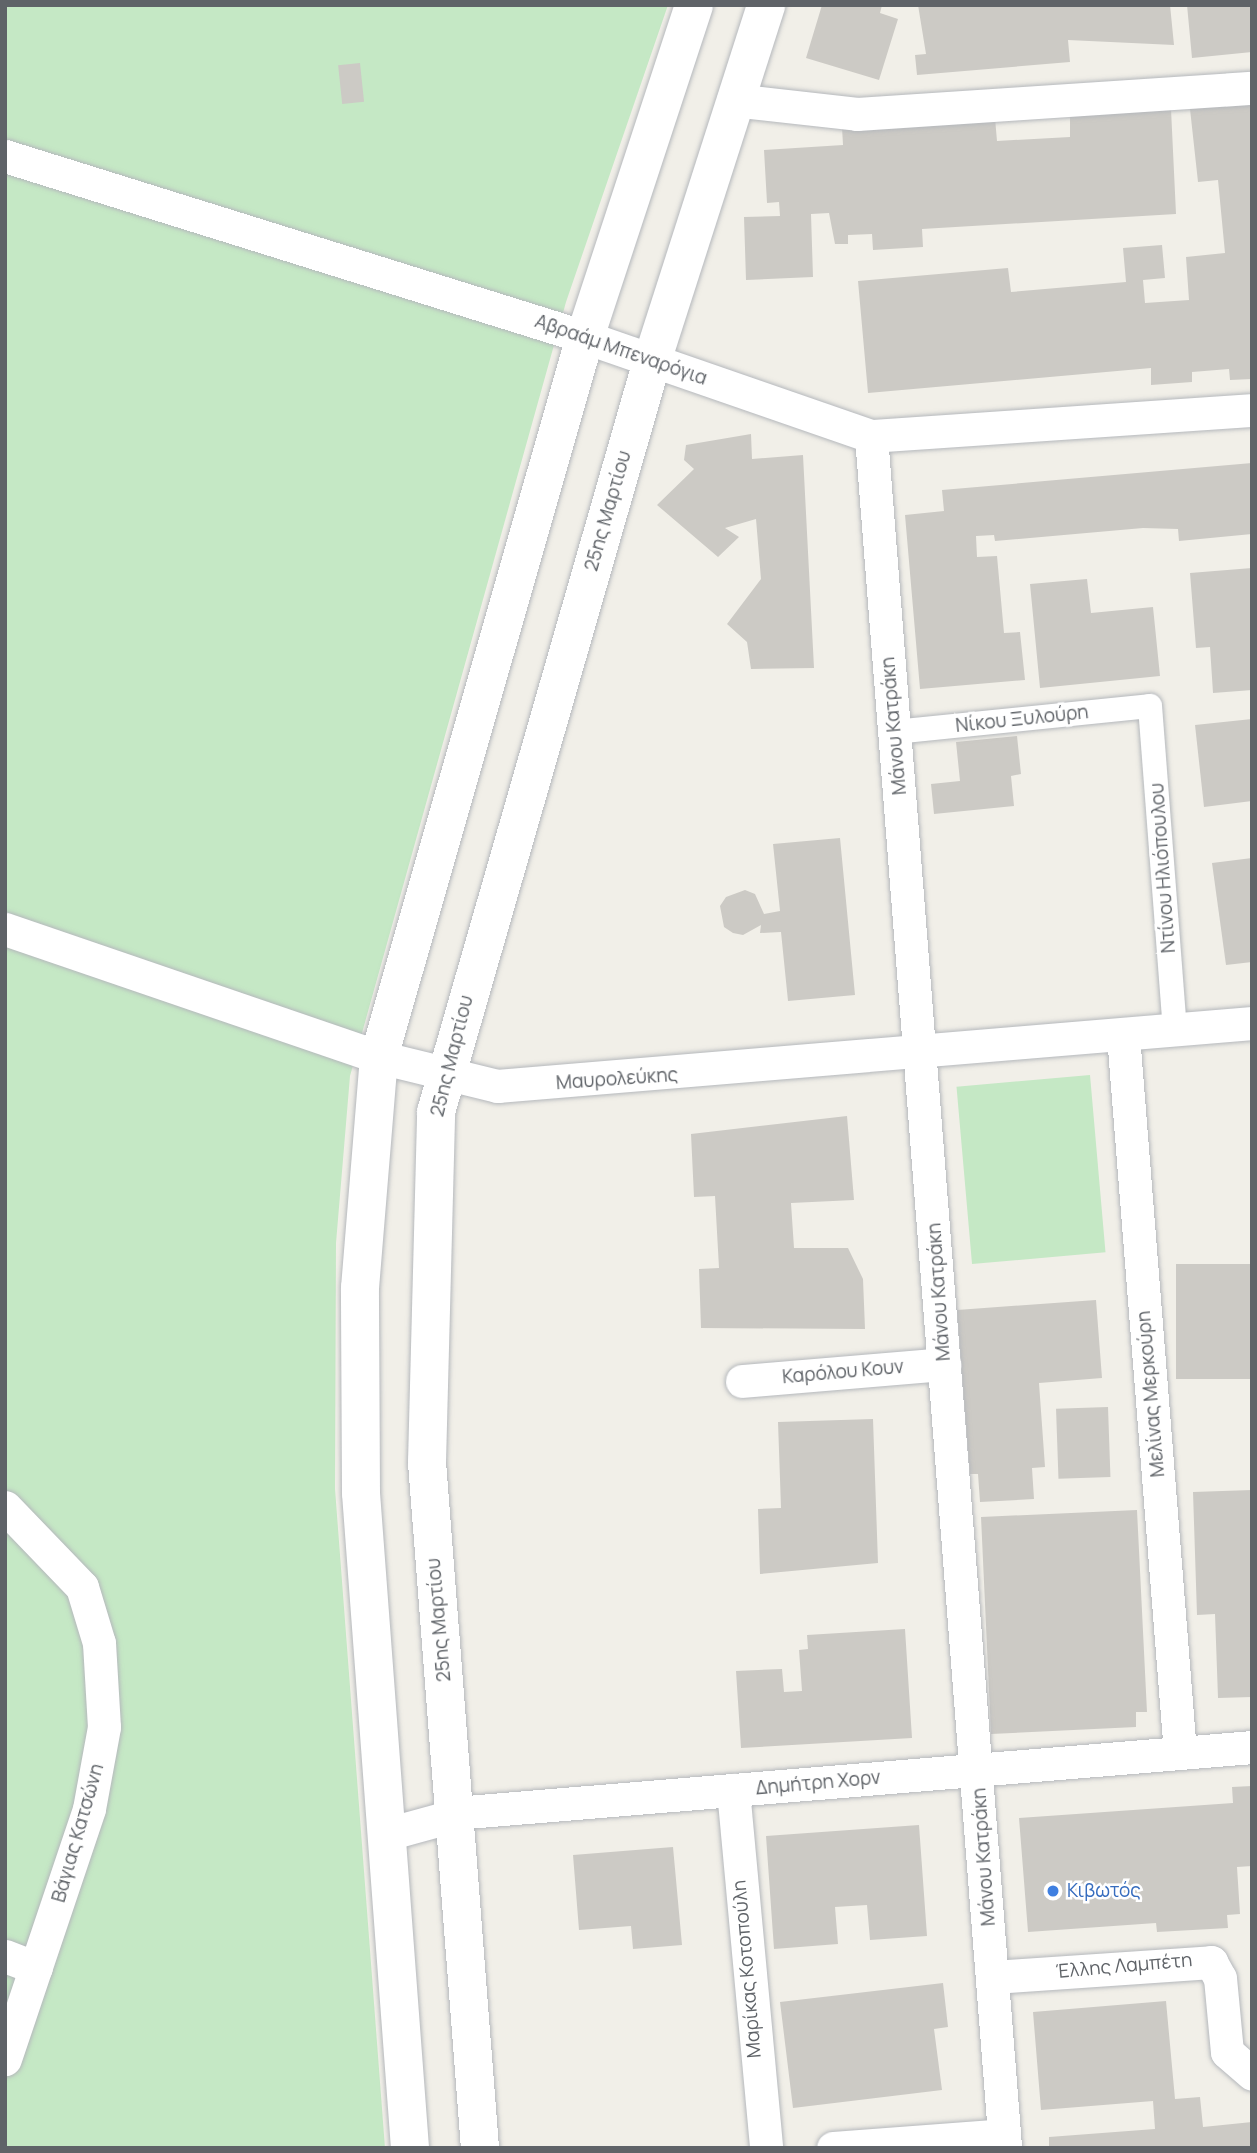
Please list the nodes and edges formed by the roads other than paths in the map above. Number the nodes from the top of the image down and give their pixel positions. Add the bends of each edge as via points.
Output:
1 (694, 5) edge
2 (766, 5) edge
3 (1252, 88) edge
4 (733, 100) junction
5 (5, 156) edge
6 (585, 337) junction
7 (652, 361) junction
8 (1252, 410) edge
9 (871, 436) junction
10 (1150, 706) joint
11 (894, 733) junction
12 (5, 929) edge
13 (1252, 1023) edge
14 (1175, 1030) junction
15 (1123, 1035) junction
16 (920, 1053) junction
17 (379, 1056) junction
18 (444, 1076) junction
19 (944, 1364) junction
20 (741, 1381) dead end
21 (5, 1507) edge
22 (1252, 1747) edge
23 (1180, 1753) junction
24 (978, 1770) junction
25 (733, 1790) junction
26 (455, 1814) junction
27 (387, 1834) junction
28 (5, 1956) edge
29 (36, 1968) junction
30 (993, 1978) junction
31 (5, 2059) edge
32 (1252, 2074) edge
33 (1004, 2141) edge
34 (410, 2148) edge
35 (480, 2148) edge
36 (766, 2148) edge
37 (833, 2148) edge

1 - 6 street
2 - 4 street, 25ης Μαρτίου
3 - 4 street via 857,114
4 - 7 street, 25ης Μαρτίου
5 - 6 street, Αβραάμ Μπεναρόγια
6 - 7 street, Αβραάμ Μπεναρόγια
6 - 17 street
7 - 9 street, Αβραάμ Μπεναρόγια
7 - 18 street, 25ης Μαρτίου
8 - 9 street, Αβραάμ Μπεναρόγια
9 - 11 street, Μάνου Κατράκη
10 - 11 street, Νίκου Ξυλούρη
10 - 14 street, Ντίνου Ηλιόπουλου
11 - 16 street, Μάνου Κατράκη
12 - 17 street, Μαυρολεύκης
13 - 14 street, Μαυρολεύκης
14 - 15 street, Μαυρολεύκης
15 - 16 street, Μαυρολεύκης
15 - 23 street, Μελίνας Μερκούρη
16 - 18 street, Μαυρολεύκης via 511,1087
16 - 19 street, Μάνου Κατράκη
17 - 18 street, Μαυρολεύκης
17 - 27 street via 358,1359 361,1493
18 - 26 street, 25ης Μαρτίου via 431,1190 426,1462
19 - 20 street, Καρόλου Κουν
19 - 24 street, Μάνου Κατράκη
21 - 29 street, Βάγιας Κατσώνη via 82,1587 99,1643 99,1765
22 - 23 street, Δημήτρη Χορν
23 - 24 street, Δημήτρη Χορν
24 - 25 street, Δημήτρη Χορν
24 - 30 street, Μάνου Κατράκη
25 - 26 street, Δημήτρη Χορν
25 - 36 street, Μαρίκας Κοτοπούλη
26 - 27 street, Δημήτρη Χορν
26 - 35 street, 25ης Μαρτίου
27 - 34 street
28 - 29 street
29 - 31 street, Βάγιας Κατσώνη
30 - 32 street, Έλλης Λαμπέτη via 1210,1962 1220,1979 1227,2052
30 - 33 street, Μάνου Κατράκη
33 - 37 street

